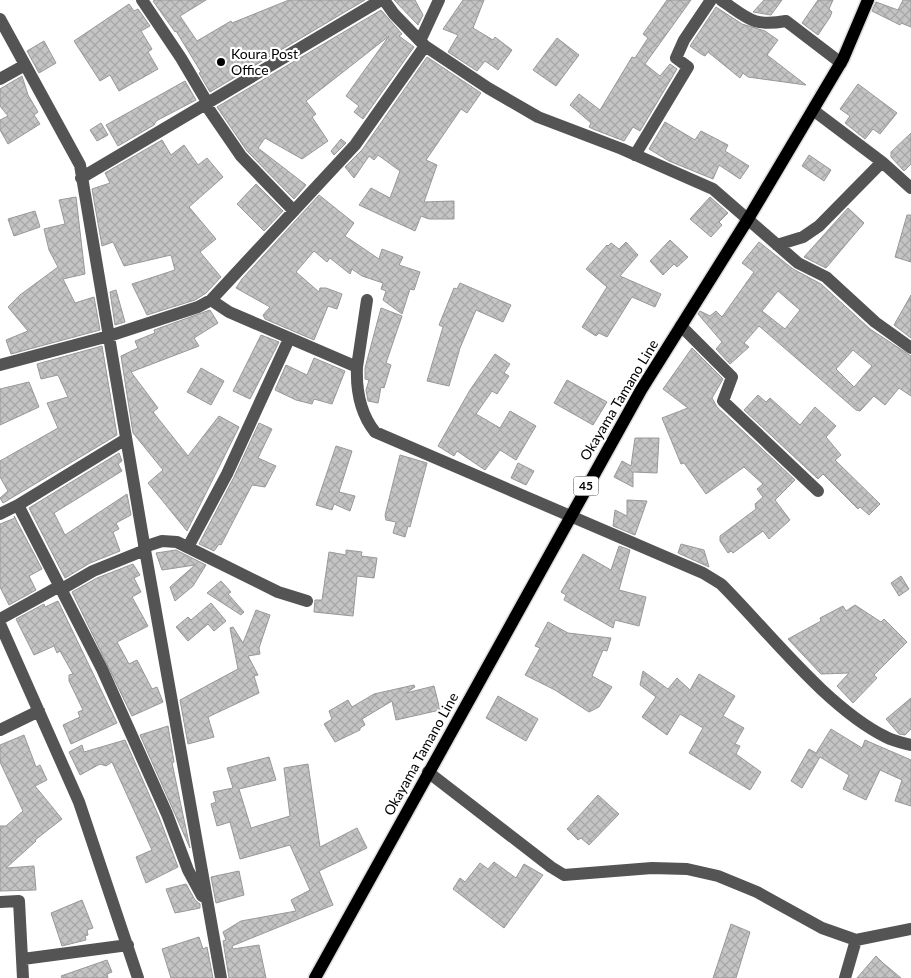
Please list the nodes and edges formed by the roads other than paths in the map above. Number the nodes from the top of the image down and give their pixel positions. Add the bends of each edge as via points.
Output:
1 (142, 0) edge
2 (383, 0) edge
3 (439, 0) edge
4 (711, 0) edge
5 (721, 0) edge
6 (868, 0) edge
7 (0, 19) edge
8 (423, 44) junction
9 (841, 63) junction
10 (25, 65) junction
11 (0, 79) edge
12 (207, 102) junction
13 (813, 110) junction
14 (635, 155) junction
15 (882, 162) junction
16 (81, 178) junction
17 (911, 188) edge
18 (294, 211) junction
19 (748, 219) junction
20 (777, 245) junction
21 (211, 300) junction
22 (367, 300) dead end
23 (681, 326) junction
24 (109, 336) junction
25 (289, 339) junction
26 (911, 348) edge
27 (0, 365) edge
28 (357, 367) junction
29 (126, 439) junction
30 (818, 491) dead end
31 (18, 505) junction
32 (0, 514) edge
33 (570, 515) junction
34 (188, 547) junction
35 (145, 548) junction
36 (59, 588) junction
37 (306, 601) dead end
38 (0, 619) edge
39 (2, 631) edge
40 (39, 711) junction
41 (0, 730) edge
42 (911, 745) edge
43 (428, 772) junction
44 (0, 902) edge
45 (207, 905) junction
46 (911, 929) edge
47 (856, 940) junction
48 (128, 945) junction
49 (23, 959) junction
50 (23, 978) edge
51 (138, 978) edge
52 (221, 978) edge
53 (315, 978) edge
54 (845, 978) edge

1 - 12 street
2 - 8 street
2 - 12 street
3 - 8 street
4 - 14 street via 676,58 688,67
5 - 9 street via 752,21 766,24 786,21
6 - 9 main road, Okayama Tamano Line / 45
7 - 10 street
8 - 14 street via 538,118
8 - 18 street via 355,145
9 - 13 main road, Okayama Tamano Line / 45
10 - 11 street
10 - 16 street via 80,165
12 - 16 street
12 - 18 street via 241,156
13 - 15 street
13 - 19 main road, Okayama Tamano Line / 45
14 - 19 street via 713,189
15 - 17 street
15 - 20 street via 819,226 802,237
16 - 24 street
18 - 21 street
19 - 20 street
19 - 23 main road, Okayama Tamano Line / 45
20 - 26 street via 798,263 826,277 875,322
21 - 24 street
21 - 25 street via 229,312
22 - 28 street
23 - 30 street via 732,377 723,401
23 - 33 main road, Okayama Tamano Line / 45
24 - 27 street
24 - 29 street
25 - 28 street
25 - 34 street via 227,474
28 - 33 street via 356,390 366,421 375,432
29 - 31 street
29 - 35 street
31 - 32 street
31 - 36 street
33 - 42 street via 703,573 721,584 845,709 888,738
33 - 43 main road, Okayama Tamano Line / 45
34 - 35 street via 162,541
34 - 37 street via 278,592
35 - 36 street
35 - 45 street
36 - 38 street
36 - 45 street via 102,669 167,814 188,870
39 - 40 street
40 - 41 street
40 - 48 street via 79,802
43 - 47 street via 564,874 652,868 718,876 757,892 822,928
43 - 53 main road, Okayama Tamano Line / 45
44 - 49 street via 18,901
45 - 52 street
46 - 47 street
47 - 54 street
48 - 49 street
48 - 51 street
49 - 50 street

